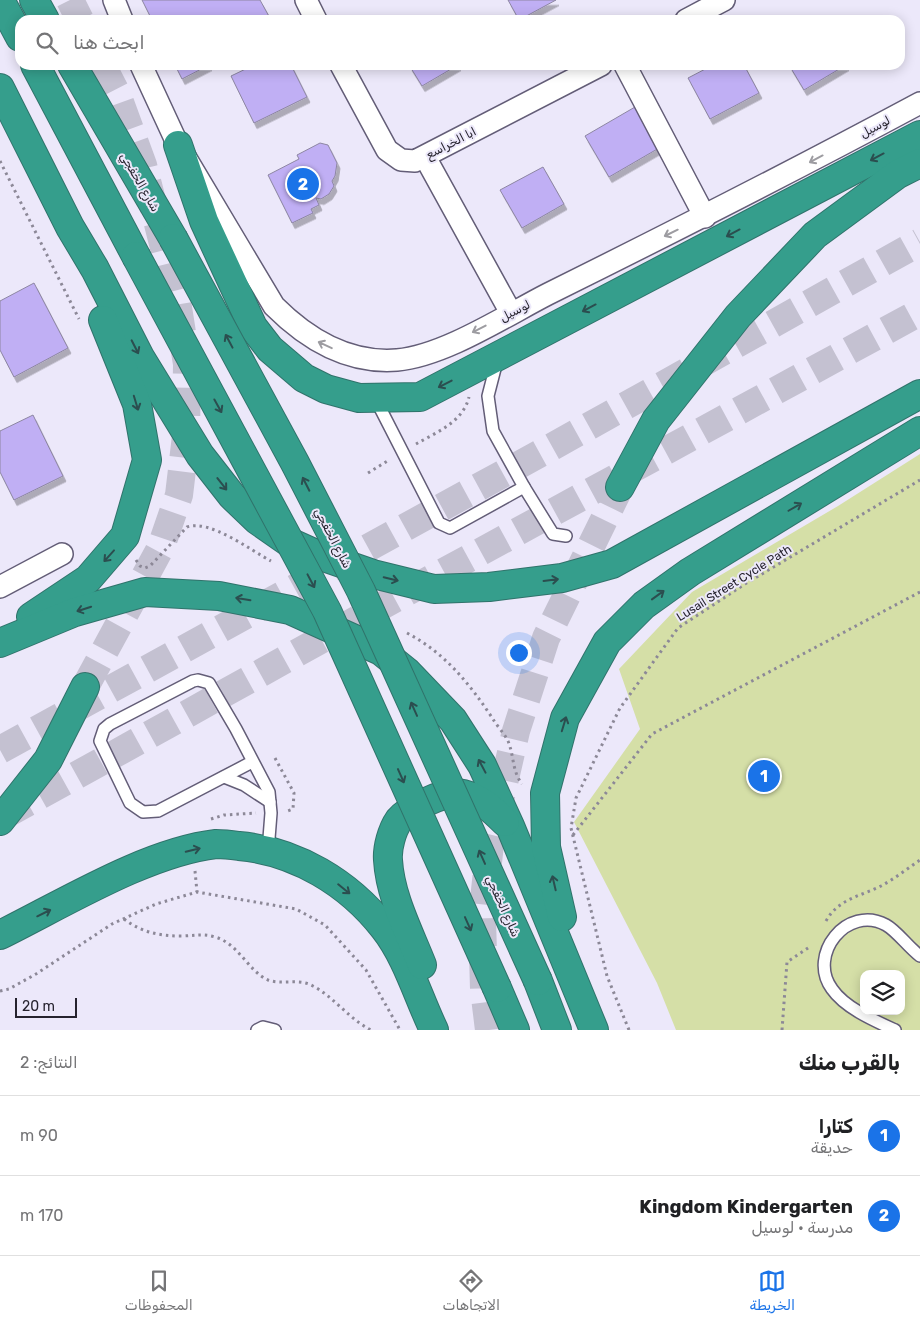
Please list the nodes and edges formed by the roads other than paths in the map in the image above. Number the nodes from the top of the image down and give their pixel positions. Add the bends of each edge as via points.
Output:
1 (0, 0) edge
2 (34, 0) edge
3 (114, 0) edge
4 (306, 0) edge
5 (724, 0) edge
6 (43, 15) edge
7 (120, 15) edge
8 (314, 15) edge
9 (696, 15) edge
10 (15, 28) edge
11 (38, 70) edge
12 (75, 70) edge
13 (143, 70) edge
14 (343, 70) edge
15 (591, 70) edge
16 (628, 70) edge
17 (0, 88) edge
18 (920, 103) edge
19 (920, 135) edge
20 (178, 145) junction
21 (425, 157) junction
22 (920, 163) edge
23 (705, 216) junction
24 (70, 227) junction
25 (511, 313) junction
26 (498, 357) junction
27 (920, 394) edge
28 (376, 400) junction
29 (920, 431) edge
30 (524, 487) junction
31 (620, 487) tunnel mouth
32 (566, 536) dead end
33 (62, 554) dead end
34 (0, 587) edge
35 (0, 637) edge
36 (0, 643) edge
37 (85, 687) tunnel mouth
38 (252, 762) junction
39 (224, 777) junction
40 (270, 802) junction
41 (0, 821) edge
42 (510, 826) junction
43 (268, 851) junction
44 (0, 935) edge
45 (920, 956) edge
46 (500, 994) junction
47 (258, 1030) edge
48 (275, 1030) edge
49 (434, 1030) edge
50 (446, 1030) edge
51 (509, 1030) edge
52 (515, 1030) edge
53 (558, 1030) edge
54 (596, 1030) edge
55 (895, 1030) edge

1 - 10 highway
2 - 6 highway
3 - 7 street
4 - 8 street
5 - 9 street
11 -> 46 highway, bridge via 327,611
53 -> 12 highway, شارع الخفجي, bridge via 361,591 173,238
13 - 20 street
14 - 21 street, ابا الخراسع via 387,150 401,160 415,161
15 - 21 street, ابا الخراسع
16 - 23 street
17 - 24 highway
18 -> 23 street, لوسيل
19 -> 26 highway
25 -> 20 street, لوسيل via 413,358 365,358 343,354 319,343 293,325 274,306
20 - 28 highway via 204,222 253,327 270,349 304,378 326,389
21 - 25 street
22 - 31 highway via 898,174 815,235 738,316 656,420
23 -> 25 street, لوسيل
24 -> 27 highway via 145,365 200,455 232,496 257,520 287,541 373,574 434,589 489,587 562,578 612,564
24 -> 35 highway via 84,274 137,404 147,460 125,536 115,549 88,580
26 -> 28 highway via 420,397
26 - 30 lane via 488,396 493,431
28 - 30 lane via 440,523 450,528
54 -> 29 highway via 586,985 562,918 546,848 545,793 565,718 588,674 607,642 644,605 764,525
30 - 32 lane via 553,534
33 - 34 street
42 -> 36 highway via 482,764 453,720 407,672 381,651 290,610 219,596 145,592 75,612
37 - 41 highway via 48,760
38 - 39 lane
38 - 39 lane via 213,687 198,680 110,724 101,734 101,748 130,803 143,812 158,811
38 - 40 lane via 265,783
39 - 40 lane via 244,784
40 - 43 lane
42 - 50 highway via 486,804 457,793 413,810 399,820 390,843 388,860 394,891
42 - 54 highway
44 -> 43 highway via 147,862 218,844
43 -> 49 highway via 293,858 332,879 362,903 385,928 402,957
45 - 55 lane via 887,926 866,920 841,929 825,953 826,977 837,995
46 - 51 highway
46 - 52 highway
47 - 48 lane via 262,1027

